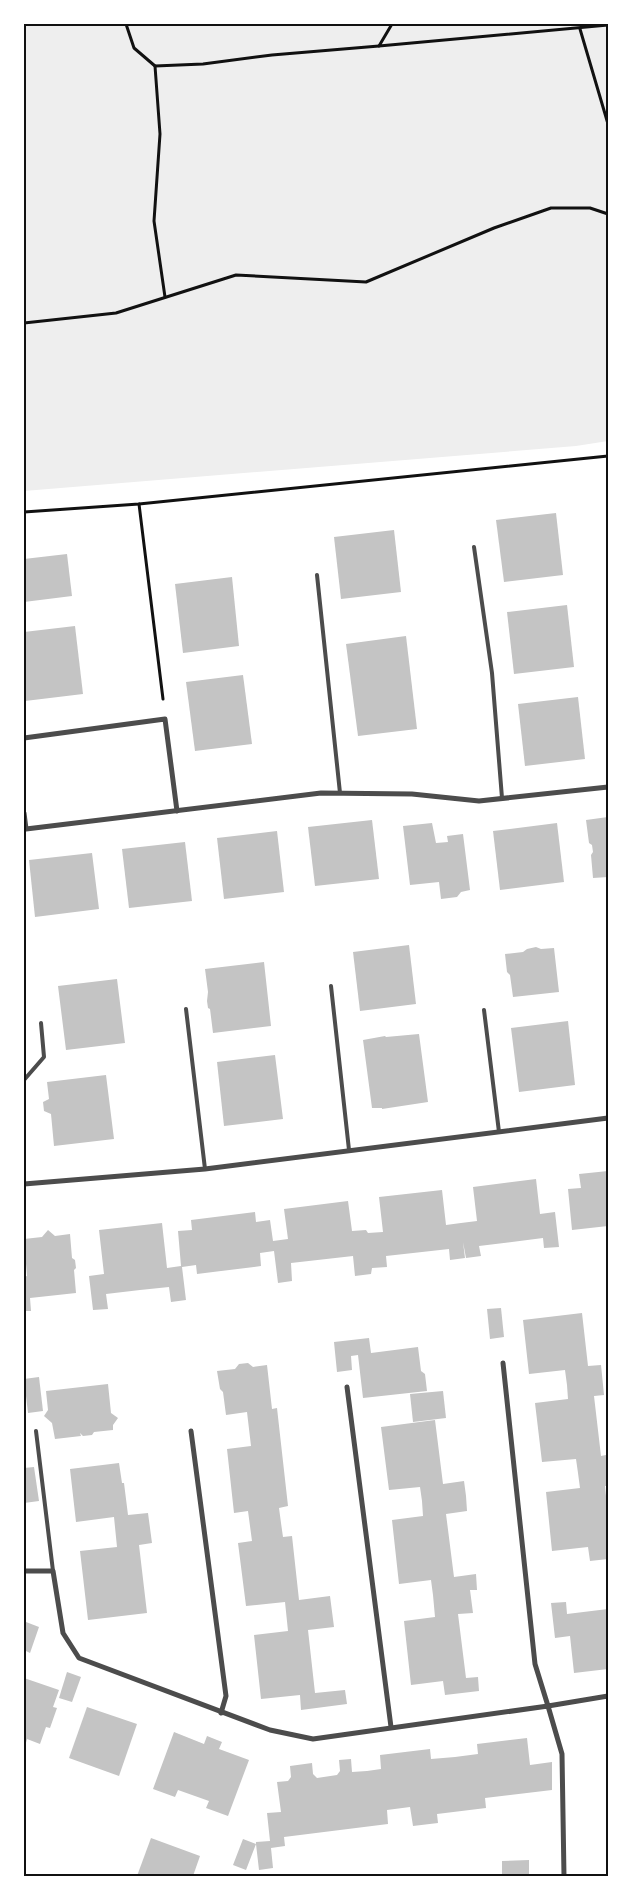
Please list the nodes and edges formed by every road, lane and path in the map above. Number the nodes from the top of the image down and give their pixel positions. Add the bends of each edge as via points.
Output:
1 (126, 24) edge
2 (392, 24) edge
3 (608, 25) edge
4 (580, 29) junction
5 (379, 46) junction
6 (154, 66) junction
7 (608, 124) edge
8 (608, 214) edge
9 (165, 297) junction
10 (24, 322) edge
11 (608, 456) edge
12 (139, 504) junction
13 (24, 512) edge
14 (474, 547) dead end
15 (317, 575) dead end
16 (165, 719) junction
17 (24, 738) edge
18 (608, 787) edge
19 (340, 793) junction
20 (502, 798) junction
21 (177, 811) junction
22 (24, 812) edge
23 (331, 986) dead end
24 (186, 1009) dead end
25 (484, 1010) dead end
26 (41, 1023) dead end
27 (24, 1080) edge
28 (608, 1118) edge
29 (499, 1132) junction
30 (350, 1150) junction
31 (205, 1169) junction
32 (24, 1184) edge
33 (503, 1363) dead end
34 (347, 1387) dead end
35 (36, 1431) dead end
36 (191, 1432) dead end
37 (24, 1571) edge
38 (52, 1571) junction
39 (608, 1696) edge
40 (548, 1706) junction
41 (222, 1712) junction
42 (390, 1727) junction
43 (564, 1876) edge

1 - 6 path via 134,48
2 - 5 path
3 - 4 path
4 - 5 path
4 - 7 path
5 - 6 path
6 - 9 path via 160,134 154,221
8 - 9 path via 590,208 551,208 494,228 366,282 236,276
9 - 10 path via 116,312
11 - 12 path
12 - 13 path
12 - 16 path
14 - 20 lane via 492,673
15 - 19 lane
16 - 17 street
16 - 21 street
18 - 20 street
19 - 20 street via 412,794 479,801
19 - 21 street via 321,792
21 - 22 street via 26,829
23 - 30 lane
24 - 31 lane
25 - 29 lane
26 - 27 lane via 44,1057
28 - 29 street
29 - 30 street
30 - 31 street
31 - 32 street
33 - 40 street via 535,1664
34 - 42 street
35 - 38 lane
36 - 41 street via 226,1696
37 - 38 street
38 - 41 street via 63,1633 79,1658
39 - 40 street
40 - 42 street
40 - 43 street via 562,1754
41 - 42 street via 270,1730 313,1740

